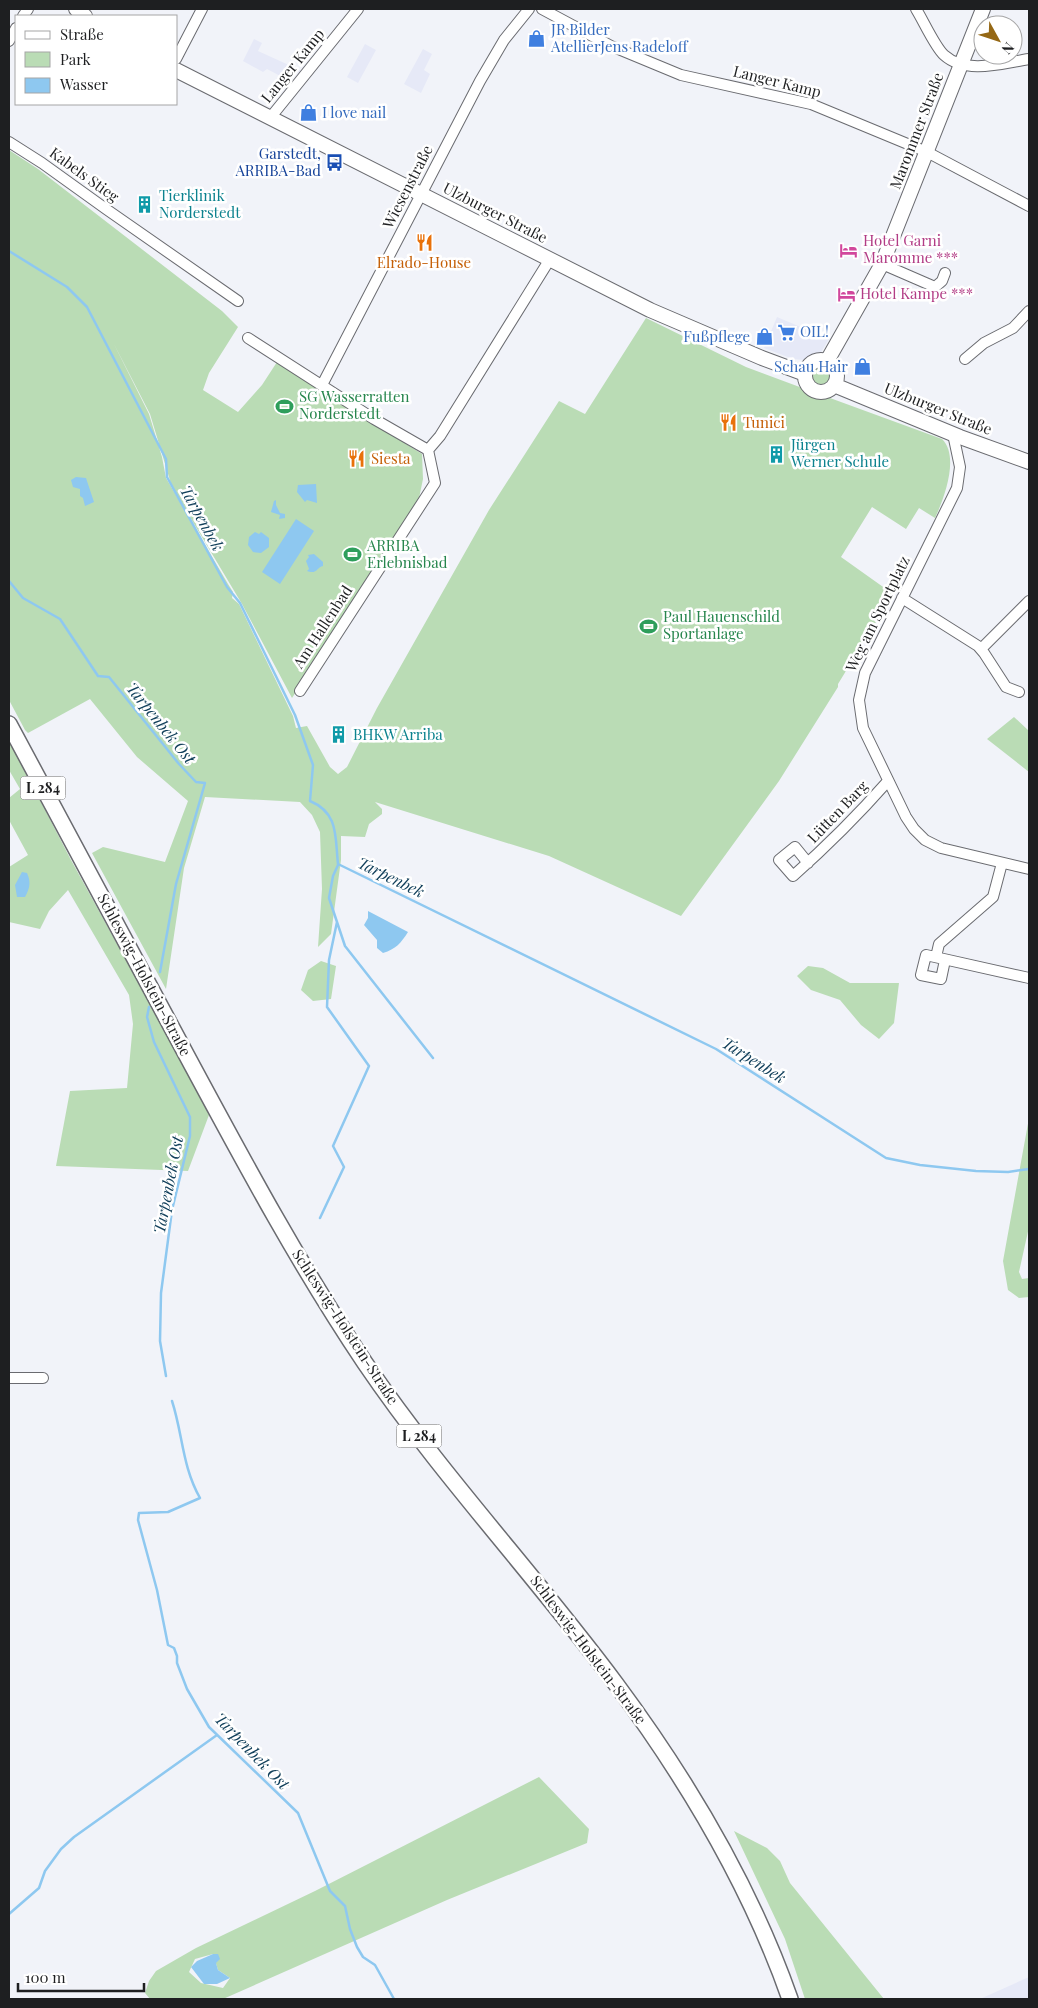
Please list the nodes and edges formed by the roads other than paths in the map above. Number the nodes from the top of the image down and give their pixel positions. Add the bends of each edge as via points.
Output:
1 (202, 9) edge
2 (358, 9) edge
3 (529, 9) edge
4 (542, 9) edge
5 (916, 9) edge
6 (983, 9) edge
7 (15, 30) edge
8 (9, 41) edge
9 (178, 55) edge
10 (1029, 59) edge
11 (960, 64) junction
12 (178, 71) edge
13 (270, 118) junction
14 (9, 142) edge
15 (927, 152) junction
16 (421, 193) junction
17 (1029, 206) edge
18 (550, 259) junction
19 (882, 264) junction
20 (945, 273) dead end
21 (238, 302) dead end
22 (1029, 311) edge
23 (248, 338) dead end
24 (965, 359) dead end
25 (827, 361) junction
26 (805, 374) junction
27 (322, 385) junction
28 (834, 385) junction
29 (953, 434) junction
30 (428, 450) junction
31 (1029, 462) edge
32 (902, 598) junction
33 (1029, 601) edge
34 (981, 650) junction
35 (300, 691) dead end
36 (1019, 692) dead end
37 (9, 724) edge
38 (888, 781) junction
39 (808, 863) dead end
40 (1002, 863) junction
41 (1029, 869) edge
42 (1029, 978) edge
43 (9, 1378) edge
44 (43, 1378) dead end
45 (790, 1999) edge

1 - 9 street
2 - 13 street, Langer Kamp
3 - 16 street, Wiesenstraße via 504,40
4 - 15 street, Langer Kamp via 611,46 681,75 811,104
5 - 11 street via 944,54
6 - 11 main road, Marommer Straße
7 - 8 street
10 - 11 street via 971,67
11 - 15 main road, Marommer Straße
12 - 13 main road, Ulzburger Straße
13 - 16 main road, Ulzburger Straße
14 - 21 street, Kabels Stieg
15 - 17 street, Langer Kamp
15 - 19 main road, Marommer Straße
16 - 18 main road, Ulzburger Straße
16 - 27 street, Wiesenstraße
18 - 26 main road, Ulzburger Straße via 650,310
18 - 30 street via 440,436
19 - 20 street via 931,286 939,285
19 - 25 main road, Marommer Straße
22 - 24 street via 1013,328 984,343
23 - 27 street
25 - 26 main road via 814,362
25 - 28 main road via 836,370
26 - 28 main road, Ulzburger Straße via 809,386 816,391 825,392
27 - 30 street
28 - 29 main road, Ulzburger Straße
29 - 31 main road, Ulzburger Straße
29 - 32 street, Weg am Sportplatz via 960,467 958,488
30 - 35 street, Am Hallenbad via 436,483
32 - 34 street
32 - 38 street, Weg am Sportplatz via 865,673 859,700 863,728
33 - 34 street
34 - 36 street via 1006,687
37 - 45 main road, Schleswig-Holstein-Straße / L 284 via 243,1161 314,1282 386,1392 617,1685 662,1750 739,1876
38 - 39 street, Lütten Barg via 840,834
38 - 40 street, Weg am Sportplatz via 910,824 925,840 945,850
40 - 41 street, Weg am Sportplatz
40 - 42 street via 994,896 940,944 941,958
43 - 44 street

